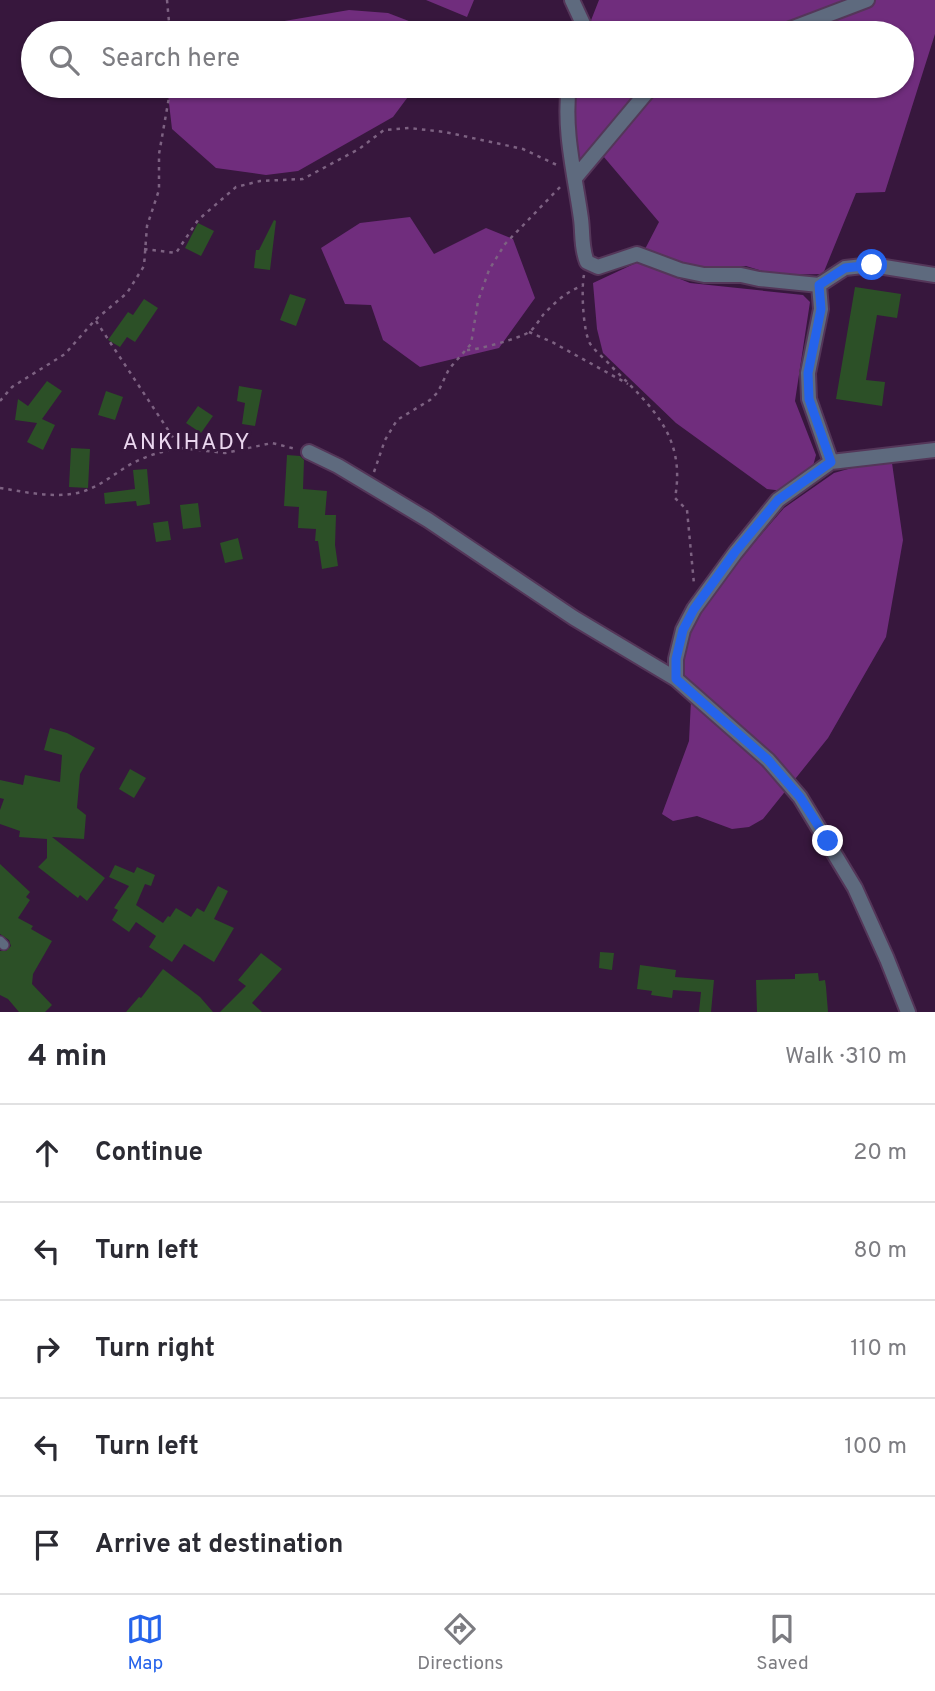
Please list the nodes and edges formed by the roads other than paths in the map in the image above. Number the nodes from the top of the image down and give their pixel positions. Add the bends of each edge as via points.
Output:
1 (572, 0) edge
2 (867, 0) edge
3 (582, 21) edge
4 (812, 21) edge
5 (568, 98) edge
6 (642, 98) edge
7 (575, 178) junction
8 (935, 275) edge
9 (819, 285) junction
10 (935, 450) edge
11 (309, 452) road end
12 (831, 462) junction
13 (676, 679) junction
14 (908, 1012) edge

1 - 3 street
2 - 4 street
5 - 7 street
6 - 7 street
7 - 9 street via 583,251 587,262 598,267 637,254 704,275
8 - 9 street via 872,265 845,268
9 - 12 street via 821,309 808,373 809,399
10 - 12 street
11 - 13 street via 428,520 574,618
12 - 13 street via 778,500 694,609 683,630
13 - 14 street via 768,760 800,797 855,888

